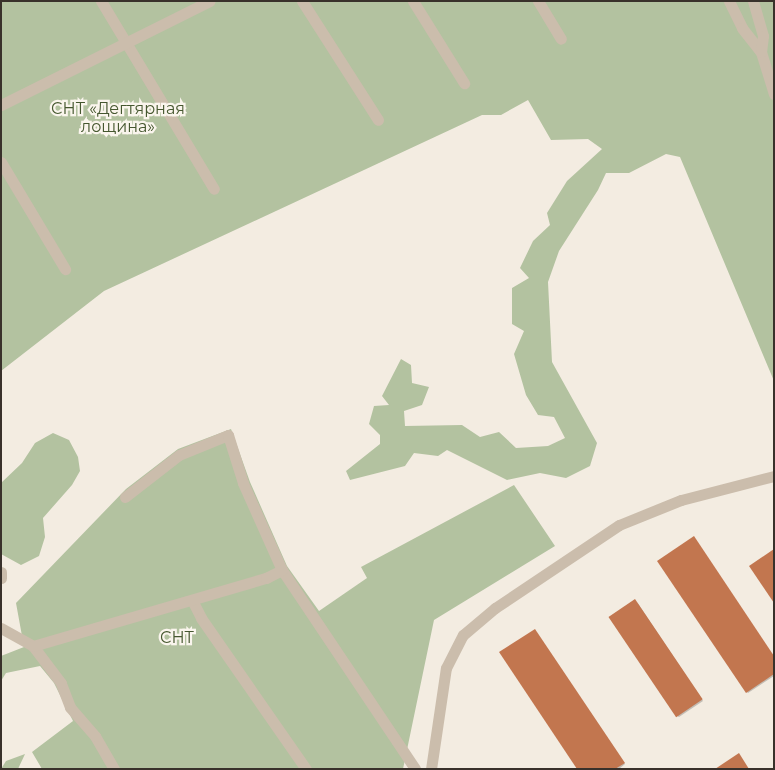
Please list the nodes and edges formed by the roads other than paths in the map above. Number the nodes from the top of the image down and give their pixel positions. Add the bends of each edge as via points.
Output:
1 (101, 1) edge
2 (210, 1) edge
3 (302, 1) edge
4 (413, 1) edge
5 (538, 1) edge
6 (729, 1) edge
7 (753, 1) edge
8 (561, 39) dead end
9 (128, 44) junction
10 (761, 52) junction
11 (464, 83) dead end
12 (774, 94) edge
13 (1, 105) edge
14 (378, 120) dead end
15 (1, 162) edge
16 (214, 189) dead end
17 (66, 269) dead end
18 (774, 476) edge
19 (125, 497) dead end
20 (282, 570) junction
21 (1, 572) edge
22 (1, 578) edge
23 (192, 600) junction
24 (1, 628) edge
25 (33, 646) junction
26 (114, 769) edge
27 (306, 769) edge
28 (415, 769) edge
29 (431, 769) edge

1 - 9 street
2 - 9 street
3 - 14 street
4 - 11 street
5 - 8 street
6 - 10 street via 742,28
7 - 10 street via 763,36
9 - 13 street
9 - 16 street
10 - 12 street
15 - 17 street
18 - 29 street via 681,500 619,525 495,608 464,635 446,668
19 - 20 street via 179,455 228,435 243,483
20 - 23 street via 266,578
20 - 28 street
21 - 22 street
23 - 25 street
23 - 27 street via 201,618
24 - 25 street
25 - 26 street via 61,683 70,707 95,736

